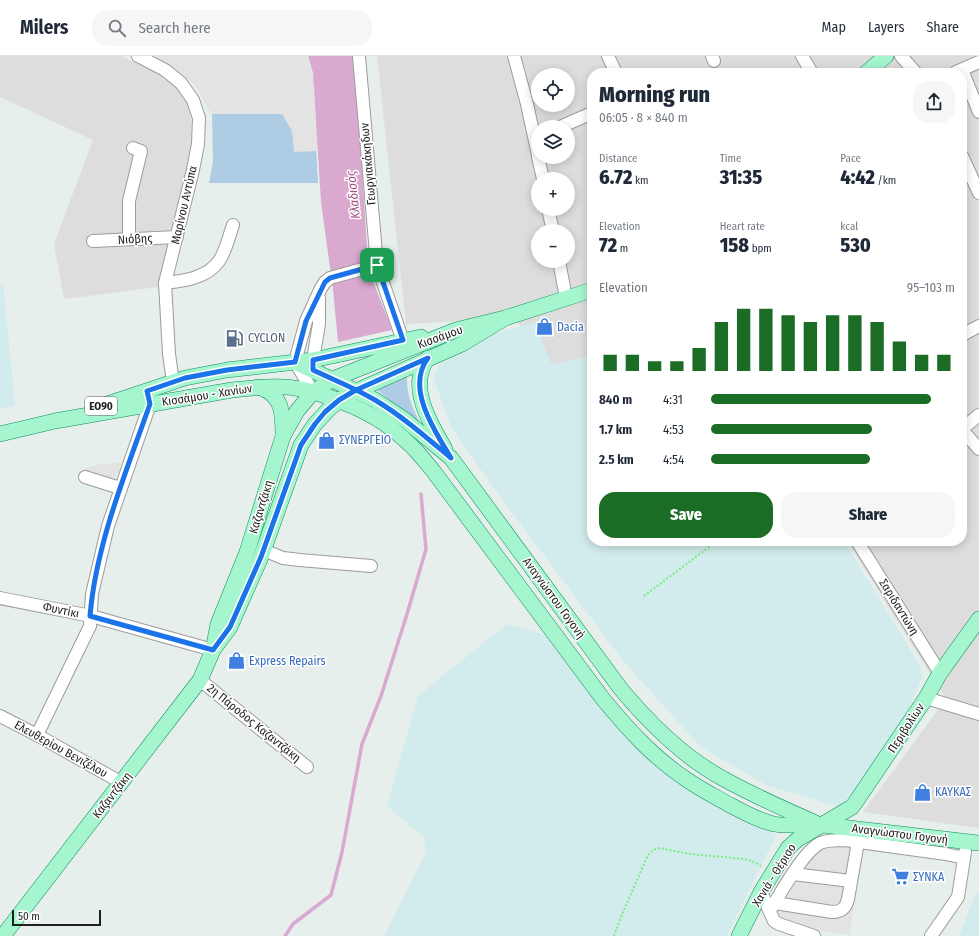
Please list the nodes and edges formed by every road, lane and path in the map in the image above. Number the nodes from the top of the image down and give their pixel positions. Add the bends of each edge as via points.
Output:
1 (138, 56) edge
2 (359, 56) edge
3 (514, 56) edge
4 (608, 56) edge
5 (802, 56) edge
6 (886, 56) edge
7 (901, 56) edge
8 (979, 62) edge
9 (614, 68) edge
10 (809, 68) edge
11 (872, 68) edge
12 (912, 68) edge
13 (965, 68) edge
14 (967, 89) edge
15 (979, 112) edge
16 (587, 115) edge
17 (531, 120) edge
18 (575, 120) edge
19 (133, 148) dead end
20 (967, 167) edge
21 (979, 193) edge
22 (233, 225) dead end
23 (177, 237) junction
24 (128, 239) junction
25 (93, 241) dead end
26 (373, 266) junction
27 (560, 268) edge
28 (165, 283) junction
29 (587, 292) edge
30 (319, 295) junction
31 (566, 298) junction
32 (505, 318) junction
33 (979, 326) edge
34 (456, 330) junction
35 (967, 332) edge
36 (403, 340) junction
37 (428, 358) junction
38 (295, 362) junction
39 (313, 365) junction
40 (333, 379) junction
41 (173, 382) junction
42 (258, 387) junction
43 (356, 390) junction
44 (313, 392) junction
45 (148, 398) junction
46 (339, 400) junction
47 (979, 415) edge
48 (967, 426) edge
49 (0, 434) edge
50 (283, 436) junction
51 (967, 436) edge
52 (979, 449) edge
53 (451, 458) junction
54 (85, 477) dead end
55 (120, 488) junction
56 (710, 546) edge
57 (860, 546) edge
58 (263, 550) junction
59 (371, 566) dead end
60 (644, 596) dead end
61 (0, 598) edge
62 (90, 616) junction
63 (979, 619) edge
64 (213, 650) junction
65 (940, 674) junction
66 (200, 680) junction
67 (926, 698) junction
68 (979, 714) edge
69 (2, 721) edge
70 (37, 735) junction
71 (307, 767) dead end
72 (122, 783) junction
73 (820, 825) junction
74 (858, 842) junction
75 (973, 843) edge
76 (964, 858) junction
77 (773, 872) junction
78 (793, 874) junction
79 (851, 881) junction
80 (761, 892) junction
81 (772, 906) junction
82 (3, 936) edge
83 (614, 936) edge
84 (739, 936) edge
85 (814, 936) edge
86 (931, 936) edge

1 - 23 street, Μαρίνου Αντύπα via 173,76 190,94 198,111 198,144 194,170
2 - 26 street, Γεωργιακάκηδων
3 - 17 street
4 - 9 street
5 - 10 street
6 - 11 main road
7 - 12 street
8 - 13 street
14 - 15 street
16 - 18 street
19 - 24 street via 141,151 128,201
20 - 21 street
22 - 28 street via 220,260 212,268 189,280
23 - 24 street, Νιόβης
23 - 28 street, Μαρίνου Αντύπα
24 - 25 street, Νιόβης
26 - 30 street via 330,278 325,282
26 - 36 street, Γεωργιακάκηδων
27 - 31 street
28 - 41 street, Μαρίνου Αντύπα
29 - 31 main road, Κισσάμου / ΕΟ90
30 - 38 street via 306,321
30 - 39 street via 319,324
31 - 32 main road, Κισσάμου / ΕΟ90
32 - 34 main road, Κισσάμου / ΕΟ90
32 - 37 main road, Κισσάμου / ΕΟ90 via 462,344
33 - 35 street
34 - 36 main road, ΕΟ90
34 - 40 main road, Κισσάμου / ΕΟ90
36 - 39 main road, ΕΟ90
37 - 43 main road, Κισσάμου / ΕΟ90
37 - 53 main road via 420,374 423,404
38 - 39 main road, ΕΟ90
38 - 41 main road, Κισσάμου - Χανίων / ΕΟ90 via 227,370
38 - 44 street
39 - 40 main road, Αναγνώστου Γογονή
39 - 44 street
40 - 43 main road, Αναγνώστου Γογονή
40 - 44 main road, Κισσάμου / ΕΟ90
41 - 45 main road, Κισσάμου - Χανίων / ΕΟ90
42 - 44 main road, Κισσάμου - Χανίων / ΕΟ90 via 285,387
42 - 45 main road, Κισσάμου - Χανίων / ΕΟ90
42 - 50 main road via 272,392 279,404
43 - 46 main road, Κισσάμου / ΕΟ90
43 - 53 main road, Αναγνώστου Γογονή via 405,420
44 - 46 main road, ΕΟ90
44 - 50 main road, Καζαντζάκη via 297,411
45 - 49 main road, Κισσάμου - Χανίων / ΕΟ90
45 - 55 street
46 - 58 main road, Καζαντζάκη via 325,412 301,445
46 - 73 main road, Αναγνώστου Γογονή via 367,412 406,440 434,472 603,699 626,727 654,753 682,777 759,819 787,826
47 - 48 street
50 - 64 main road, Καζαντζάκη via 247,552 218,624
51 - 52 street
53 - 73 main road, Αναγνώστου Γογονή via 640,712 691,758 722,778
54 - 55 street
55 - 62 street via 92,594
56 - 60 path
57 - 65 street, Σαριδαντώνη
58 - 59 street via 282,558
58 - 64 main road, Καζαντζάκη via 230,627
61 - 62 street, Φυντίκι
62 - 64 street, Φυντίκι
62 - 70 street via 90,626
63 - 65 main road, Περιβολίων
64 - 66 main road, Καζαντζάκη
65 - 67 main road, Περιβολίων
66 - 71 street, 2η Πάροδος Καζαντζάκη
66 - 72 main road, Καζαντζάκη
67 - 68 street
67 - 73 main road, Περιβολίων via 852,807
69 - 70 street, Ελευθερίου Βενιζέλου
70 - 72 street, Ελευθερίου Βενιζέλου
72 - 82 main road, Καζαντζάκη
73 - 75 main road, Αναγνώστου Γογονή
73 - 77 main road, Χανιά - Θέρισο via 793,843
74 - 76 street
74 - 78 street via 845,840 820,844 811,851
74 - 79 street
75 - 76 street
76 - 86 street via 958,898
77 - 80 main road, Χανιά - Θέρισο
77 - 83 path via 744,859 659,848 653,850 648,855
78 - 79 street
78 - 81 street
79 - 81 street via 847,904 836,912
80 - 81 street
80 - 84 main road, Χανιά - Θέρισο
81 - 85 street via 774,920 779,924

